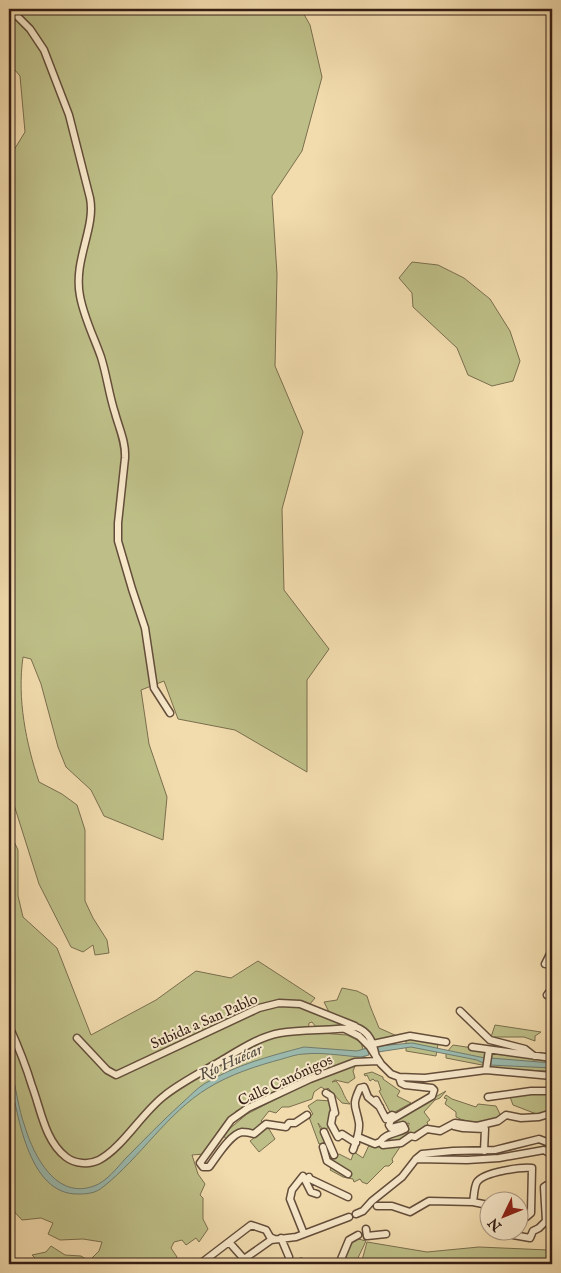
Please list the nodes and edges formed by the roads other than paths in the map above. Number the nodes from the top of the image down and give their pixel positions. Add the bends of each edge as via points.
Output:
1 (9, 10) edge
2 (170, 713) dead end
3 (552, 901) edge
4 (552, 909) edge
5 (552, 950) edge
6 (545, 964) dead end
7 (552, 988) edge
8 (547, 995) dead end
9 (460, 1011) dead end
10 (9, 1026) edge
11 (356, 1027) junction
12 (345, 1029) junction
13 (77, 1038) dead end
14 (446, 1042) dead end
15 (371, 1045) junction
16 (472, 1047) dead end
17 (489, 1052) junction
18 (534, 1056) junction
19 (552, 1058) edge
20 (377, 1059) junction
21 (487, 1068) junction
22 (552, 1076) edge
23 (399, 1077) junction
24 (552, 1091) edge
25 (326, 1093) dead end
26 (488, 1097) dead end
27 (376, 1100) dead end
28 (380, 1107) junction
29 (552, 1113) edge
30 (307, 1115) dead end
31 (395, 1117) junction
32 (450, 1125) junction
33 (324, 1132) dead end
34 (380, 1142) junction
35 (355, 1143) junction
36 (552, 1144) edge
37 (323, 1147) dead end
38 (484, 1151) junction
39 (334, 1155) dead end
40 (552, 1155) edge
41 (416, 1159) junction
42 (348, 1174) dead end
43 (552, 1174) edge
44 (309, 1176) dead end
45 (318, 1194) dead end
46 (348, 1196) dead end
47 (473, 1202) junction
48 (478, 1203) edge
49 (377, 1206) dead end
50 (528, 1216) edge
51 (366, 1229) dead end
52 (304, 1234) junction
53 (386, 1234) dead end
54 (358, 1235) dead end
55 (528, 1238) edge
56 (275, 1239) junction
57 (229, 1242) junction
58 (289, 1257) dead end
59 (244, 1259) junction
60 (200, 1264) edge
61 (237, 1264) edge
62 (339, 1264) edge

1 - 2 street via 30,29 44,50 68,115 92,206 78,271 80,295 125,447 118,541 145,628 154,688
3 - 4 street
5 - 6 street
7 - 8 street
9 - 18 street via 490,1040 525,1049
10 - 12 street via 52,1140 70,1160 86,1163 106,1155 152,1106 172,1090 254,1042 281,1033
11 - 12 street
11 - 13 street, Subida a San Pablo via 300,1004 279,1003 258,1008 116,1075
11 - 15 street via 368,1034
12 - 15 street
14 - 15 street via 410,1036
15 - 20 street
16 - 17 street
17 - 18 street
17 - 21 street
18 - 19 street
20 - 23 street via 391,1074
20 - 30 street, Calle Canónigos via 355,1062 310,1079 248,1108 231,1120 200,1163 209,1167 229,1141 242,1132 254,1134 266,1124 286,1127
21 - 22 street
21 - 23 street via 425,1078
23 - 31 street via 405,1085 434,1090 432,1096
24 - 26 street
25 - 35 street via 332,1096 335,1113 331,1124 338,1137 342,1134
27 - 28 street
28 - 31 street via 386,1119 392,1115
28 - 35 street via 368,1097 364,1087 360,1088 354,1100 359,1124
29 - 32 street via 522,1118 506,1115 498,1121 477,1126
31 - 34 street via 389,1123 390,1127 403,1126 405,1129 389,1134
32 - 34 street via 440,1131 427,1129 401,1143 383,1145
32 - 38 street via 485,1129
33 - 39 street
34 - 35 street
36 - 38 street via 539,1139
37 - 42 street via 327,1161
38 - 41 street via 430,1152
40 - 41 street via 544,1150 499,1158
41 - 52 street via 402,1177 363,1211
43 - 55 street via 550,1183 544,1187 546,1221
44 - 46 street via 316,1183
45 - 52 street via 311,1192 303,1176 292,1190 290,1199
47 - 48 street
47 - 49 street via 429,1201 410,1212 392,1206
47 - 50 street via 477,1182 485,1176 532,1168 531,1213
51 - 53 street via 368,1236
52 - 56 street
54 - 62 street via 349,1240
56 - 57 street via 266,1230 251,1225
56 - 58 street
56 - 59 street
57 - 59 street
57 - 60 street
59 - 61 street

